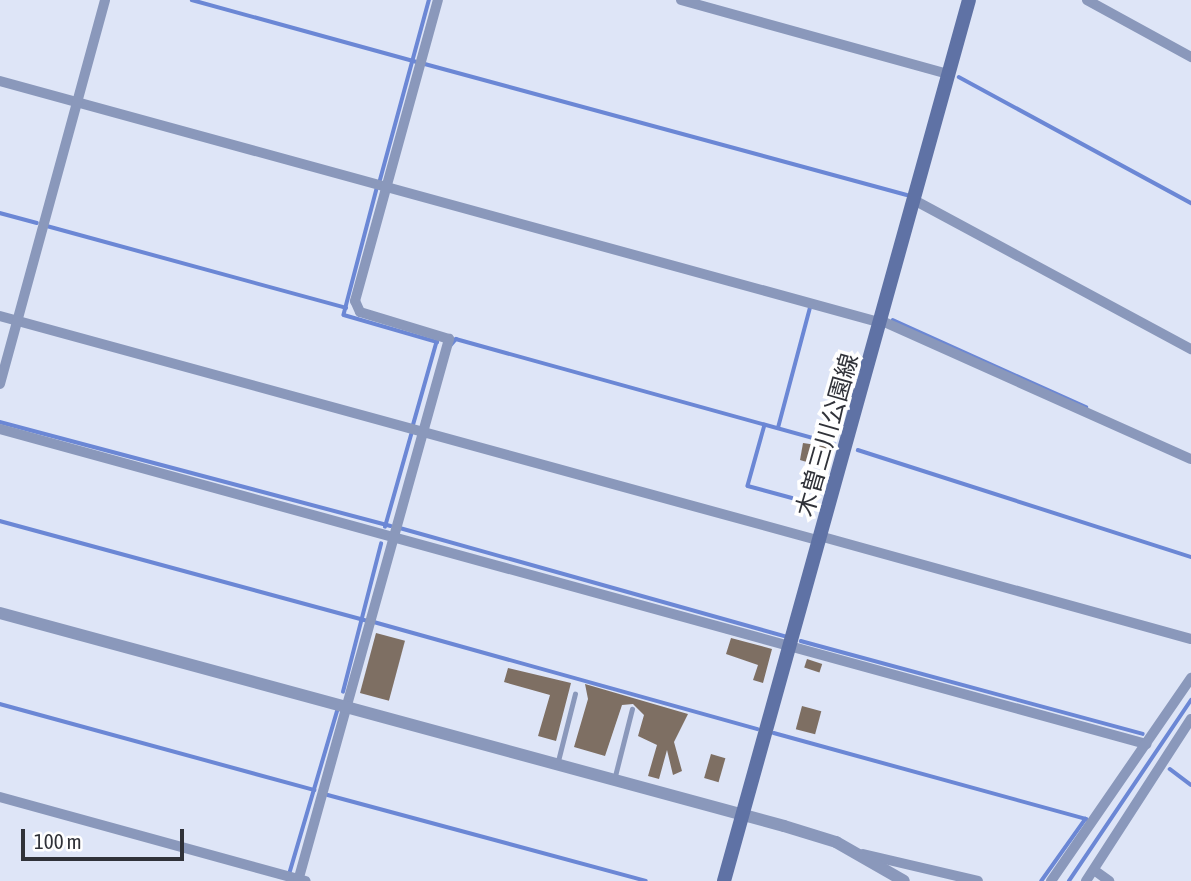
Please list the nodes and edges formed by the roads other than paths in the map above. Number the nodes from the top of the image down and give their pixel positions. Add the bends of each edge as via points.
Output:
1 (105, 0) edge
2 (438, 0) edge
3 (681, 0) edge
4 (969, 0) edge
5 (1087, 0) edge
6 (1191, 57) edge
7 (948, 74) junction
8 (0, 81) edge
9 (77, 102) junction
10 (387, 186) junction
11 (914, 200) junction
12 (0, 316) edge
13 (19, 321) junction
14 (882, 322) junction
15 (1191, 349) edge
16 (0, 384) edge
17 (0, 429) edge
18 (424, 433) junction
19 (1191, 459) edge
20 (395, 536) junction
21 (822, 539) junction
22 (0, 613) edge
23 (1191, 639) edge
24 (792, 645) junction
25 (1191, 678) edge
26 (575, 694) dead end
27 (346, 707) junction
28 (632, 709) dead end
29 (1191, 719) edge
30 (1146, 744) junction
31 (557, 765) junction
32 (614, 780) junction
33 (0, 797) edge
34 (743, 816) junction
35 (863, 855) junction
36 (1094, 870) junction
37 (301, 880) edge
38 (724, 881) edge
39 (904, 881) edge
40 (978, 881) edge
41 (1051, 881) edge
42 (1086, 881) edge
43 (1109, 881) edge

1 - 9 street
2 - 10 street
3 - 7 street
4 - 7 main road, 木曽三川公園線
5 - 6 street
7 - 11 main road, 木曽三川公園線
8 - 9 street
9 - 10 street
9 - 13 street
10 - 14 street
10 - 18 street via 355,301 360,312 449,339
11 - 14 main road, 木曽三川公園線
11 - 15 street
12 - 13 street
13 - 16 street
13 - 18 street
14 - 19 street
14 - 21 main road, 木曽三川公園線
17 - 20 street
18 - 20 street
18 - 21 street
20 - 24 street
20 - 27 street
21 - 23 street
21 - 24 main road, 木曽三川公園線
22 - 27 street
24 - 30 street
24 - 34 main road, 木曽三川公園線
25 - 30 street
26 - 31 lane
27 - 31 street
27 - 37 street
28 - 32 lane
29 - 36 street
30 - 41 street
31 - 32 street
32 - 34 street
33 - 37 street
34 - 35 street
34 - 38 main road, 木曽三川公園線
35 - 39 street
35 - 40 street
36 - 42 street
36 - 43 street

